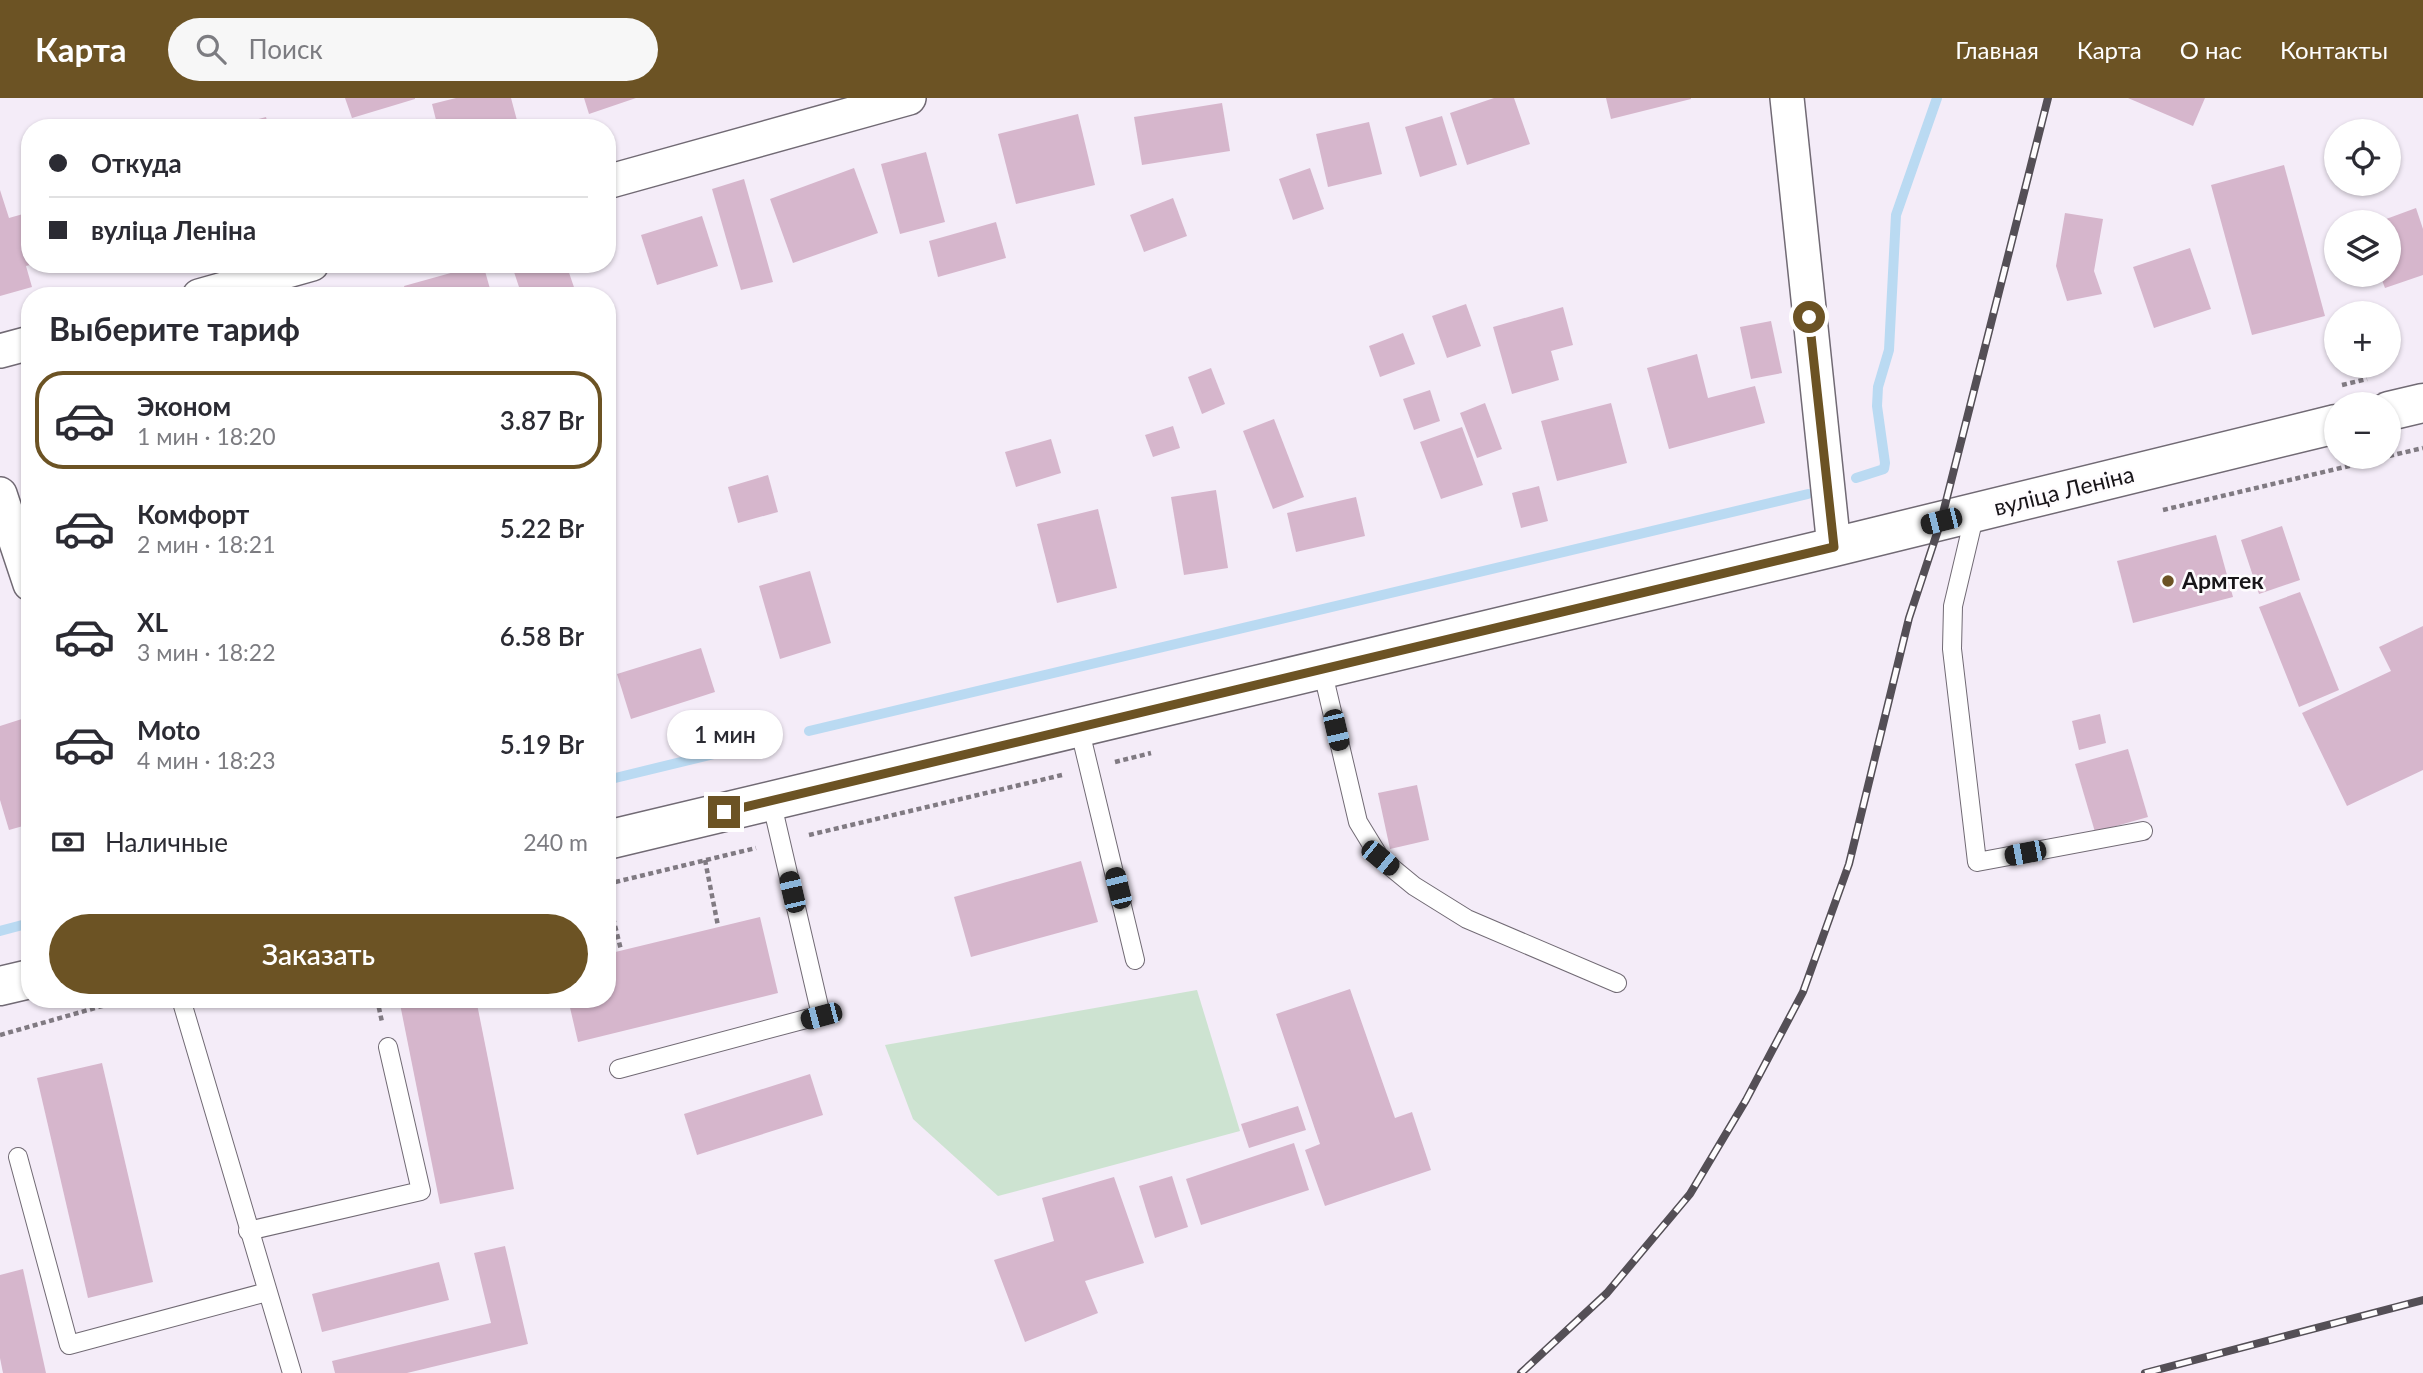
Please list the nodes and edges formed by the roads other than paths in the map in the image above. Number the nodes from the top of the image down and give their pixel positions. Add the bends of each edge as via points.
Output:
1 (909, 98) edge
2 (1787, 98) edge
3 (616, 179) edge
4 (280, 273) edge
5 (231, 287) edge
6 (21, 345) edge
7 (0, 351) edge
8 (2423, 403) edge
9 (2401, 408) edge
10 (2324, 427) edge
11 (0, 494) edge
12 (1975, 513) junction
13 (1834, 547) junction
14 (21, 557) edge
15 (1322, 669) junction
16 (1079, 727) junction
17 (771, 800) junction
18 (2143, 831) dead end
19 (616, 838) edge
20 (1135, 960) dead end
21 (21, 981) edge
22 (1617, 983) dead end
23 (0, 986) edge
24 (184, 1008) edge
25 (388, 1047) dead end
26 (619, 1069) dead end
27 (18, 1157) dead end
28 (248, 1231) junction
29 (267, 1292) junction
30 (292, 1373) edge

1 - 3 street
2 - 13 street
4 - 5 street
6 - 7 street
8 - 9 main road
10 - 12 main road, вуліца Леніна
11 - 14 street
12 - 13 main road, вуліца Леніна
12 - 18 lane via 1953,606 1952,649 1978,862
13 - 15 main road, вуліца Леніна
15 - 16 main road, вуліца Леніна
15 - 22 lane via 1358,822 1380,858 1413,886 1467,919
16 - 17 main road, вуліца Леніна
16 - 20 lane
17 - 19 main road, вуліца Леніна
17 - 26 lane via 821,1016
21 - 23 main road
24 - 28 lane
25 - 28 lane via 421,1191
27 - 29 lane via 69,1345
28 - 29 lane
29 - 30 lane

